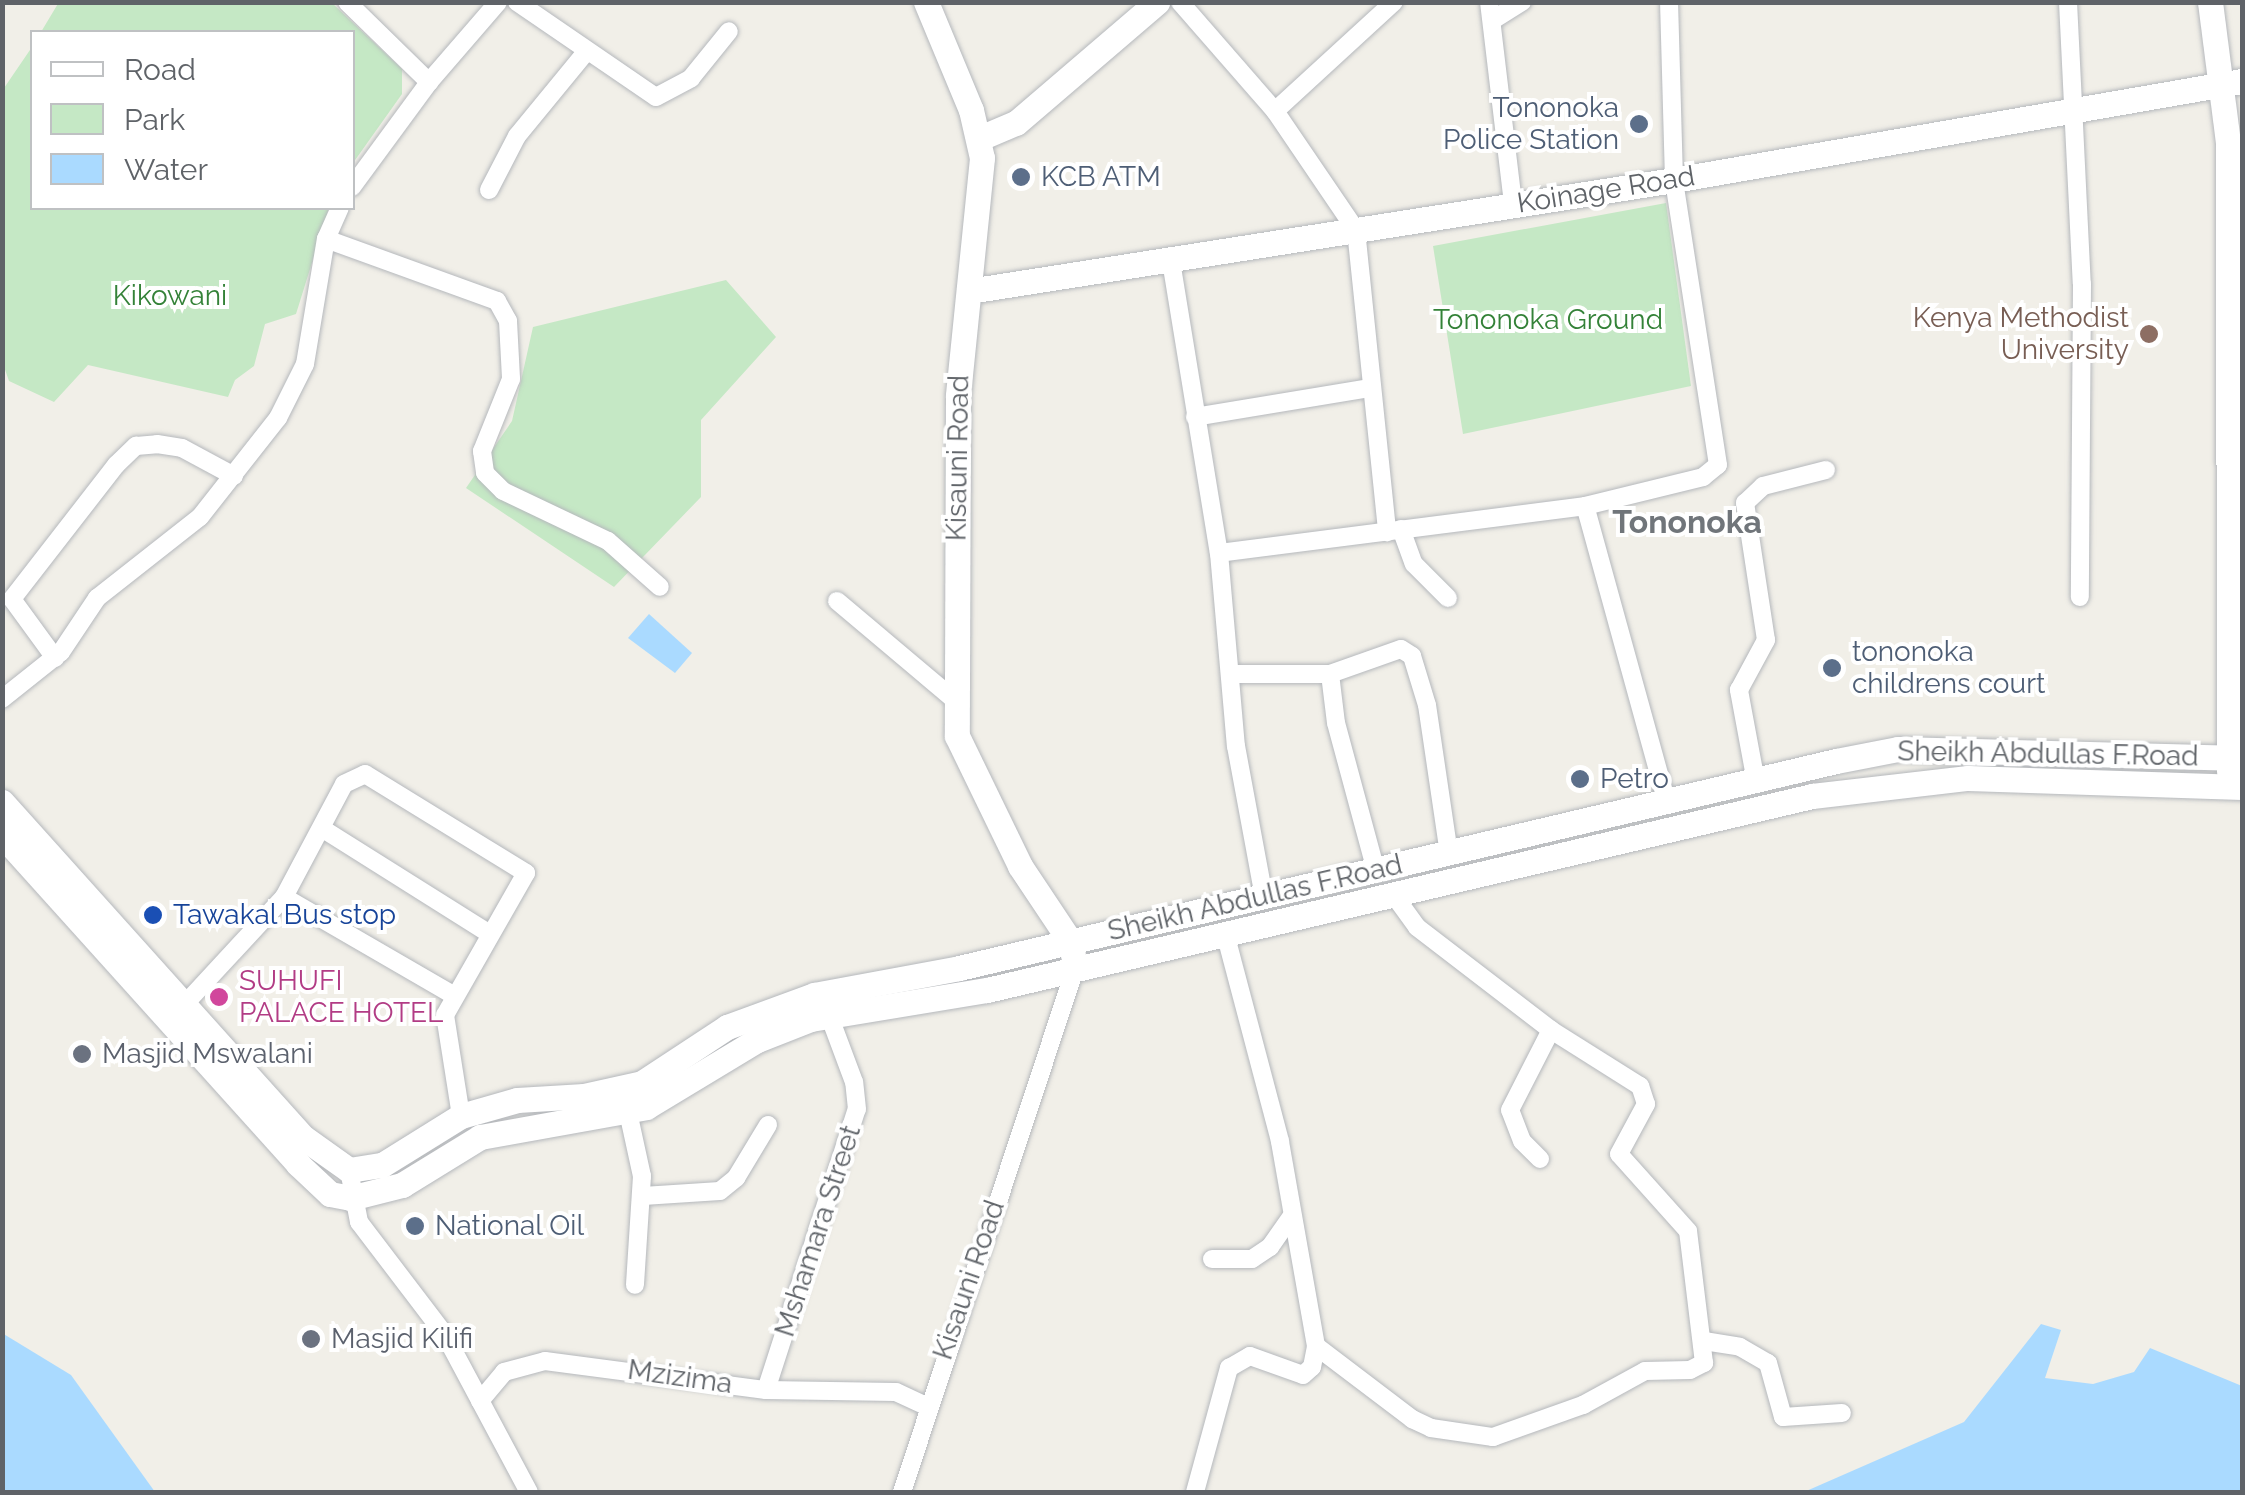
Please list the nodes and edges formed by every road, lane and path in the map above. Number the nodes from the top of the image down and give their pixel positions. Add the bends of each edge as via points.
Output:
1 (346, 2) edge
2 (498, 2) edge
3 (517, 2) edge
4 (926, 2) edge
5 (1158, 2) edge
6 (1180, 2) edge
7 (1394, 2) edge
8 (1522, 2) edge
9 (1669, 2) edge
10 (2068, 2) edge
11 (2210, 2) edge
12 (1492, 10) edge
13 (729, 31) dead end
14 (586, 52) junction
15 (429, 82) junction
16 (2232, 82) edge
17 (1275, 110) junction
18 (2078, 110) junction
19 (980, 138) junction
20 (1674, 180) junction
21 (355, 184) edge
22 (490, 190) dead end
23 (1513, 204) junction
24 (339, 210) edge
25 (1356, 230) junction
26 (326, 239) junction
27 (1171, 261) junction
28 (969, 291) junction
29 (1372, 388) junction
30 (2236, 413) edge
31 (1195, 417) junction
32 (1826, 470) dead end
33 (234, 476) junction
34 (1586, 506) junction
35 (1394, 531) junction
36 (1220, 554) junction
37 (660, 587) dead end
38 (2080, 597) dead end
39 (1448, 598) dead end
40 (836, 600) dead end
41 (55, 658) junction
42 (1230, 674) junction
43 (1330, 674) junction
44 (952, 698) junction
45 (2, 699) edge
46 (2235, 758) edge
47 (1756, 782) junction
48 (2236, 787) edge
49 (2, 802) edge
50 (1667, 803) junction
51 (323, 829) junction
52 (2, 835) edge
53 (1449, 854) junction
54 (1376, 871) junction
55 (1263, 892) junction
56 (1395, 897) junction
57 (284, 898) junction
58 (1225, 933) junction
59 (490, 934) junction
60 (1058, 944) junction
61 (1064, 971) junction
62 (453, 995) junction
63 (184, 1005) junction
64 (829, 1015) junction
65 (1551, 1030) junction
66 (628, 1112) junction
67 (461, 1116) junction
68 (768, 1125) dead end
69 (1540, 1160) dead end
70 (349, 1170) junction
71 (643, 1196) junction
72 (350, 1198) junction
73 (1290, 1217) junction
74 (1212, 1259) dead end
75 (635, 1285) dead end
76 (1704, 1341) junction
77 (1316, 1346) junction
78 (936, 1374) junction
79 (766, 1390) junction
80 (896, 1392) junction
81 (480, 1401) junction
82 (926, 1406) junction
83 (1842, 1413) dead end
84 (528, 1492) edge
85 (902, 1492) edge
86 (1195, 1492) edge

1 - 15 street
2 - 15 street
3 - 14 street
4 - 19 main road, Kisauni Road
5 - 19 main road via 1016,123
6 - 17 street
7 - 17 street
8 - 12 street
9 - 20 street
10 - 18 street
11 - 16 main road
12 - 23 street
13 - 14 street via 691,78 666,96 648,95
14 - 22 street via 517,136
15 - 21 street
16 - 18 main road, Koinage Road
16 - 30 main road
17 - 25 street
18 - 20 main road, Koinage Road
18 - 38 street
19 - 28 main road, Kisauni Road
20 - 23 main road, Koinage Road
20 - 34 street via 1718,465 1704,477
23 - 25 main road, Koinage Road
24 - 26 street
25 - 27 main road, Koinage Road
25 - 29 street
26 - 33 street via 300,379
26 - 37 street via 497,300 508,321 511,380 482,451 485,473 503,491 615,546
27 - 28 main road, Koinage Road
27 - 31 street
28 - 44 main road, Kisauni Road via 958,396
29 - 31 street
29 - 35 street
30 - 46 main road
31 - 36 street
32 - 47 street via 1762,486 1746,503 1766,640 1738,690
33 - 41 street via 186,530 96,598
33 - 41 street via 182,448 157,444 136,446 116,464 12,599
34 - 35 street
34 - 50 street
35 - 36 street
35 - 39 street via 1427,582
36 - 42 street
40 - 44 street
41 - 45 street
42 - 43 street
42 - 55 street
43 - 53 street via 1368,658 1410,653 1427,705
43 - 54 street via 1336,723
44 - 60 main road, Kisauni Road via 957,736 1045,904
46 - 47 main road, Sheikh Abdullas F.Road via 1898,750
46 - 48 main road
47 - 50 main road, Sheikh Abdullas F.Road
48 - 56 main road, Sheikh Abdullas F.Road via 2019,778 1885,785 1812,796
49 - 63 main road
50 - 53 main road, Sheikh Abdullas F.Road
51 - 57 street
51 - 59 street
51 - 59 street via 344,784 365,774 510,858 526,874
52 - 72 main road via 298,1164 330,1194
53 - 54 main road, Sheikh Abdullas F.Road
54 - 55 main road, Sheikh Abdullas F.Road
55 - 60 main road, Sheikh Abdullas F.Road
56 - 58 main road, Sheikh Abdullas F.Road
56 - 65 street via 1417,927
57 - 62 street
57 - 63 street
58 - 61 main road, Sheikh Abdullas F.Road
58 - 73 street via 1280,1141
59 - 62 street
60 - 61 main road, Kisauni Road
60 - 67 main road, Sheikh Abdullas F.Road via 768,1008 625,1089 516,1100
61 - 64 main road, Sheikh Abdullas F.Road
61 - 78 street, Kisauni Road via 1065,1014
62 - 67 street via 445,1028
63 - 70 main road via 311,1144
64 - 66 main road, Sheikh Abdullas F.Road via 757,1040 667,1097
64 - 79 street, Mshamara Street via 857,1109
65 - 69 street via 1510,1110 1522,1141
65 - 76 street via 1645,1094 1619,1154 1683,1220
66 - 71 street
66 - 72 main road, Sheikh Abdullas F.Road via 480,1137 402,1185
67 - 70 main road, Sheikh Abdullas F.Road via 382,1165
68 - 71 street via 736,1178 720,1191
70 - 72 street
71 - 75 street
72 - 81 street via 364,1230 445,1335
73 - 74 street via 1270,1247 1252,1259
73 - 77 street via 1309,1281
76 - 77 street via 1698,1368 1645,1371 1583,1405 1493,1437 1412,1419
76 - 83 street via 1740,1346 1768,1363 1782,1417
77 - 86 street via 1312,1368 1302,1375 1250,1356 1230,1368
78 - 80 street
78 - 82 street, Kisauni Road
79 - 80 street, Mzizima
79 - 81 street, Mzizima via 525,1361 504,1372
80 - 82 street
81 - 84 street
82 - 85 street, Kisauni Road

